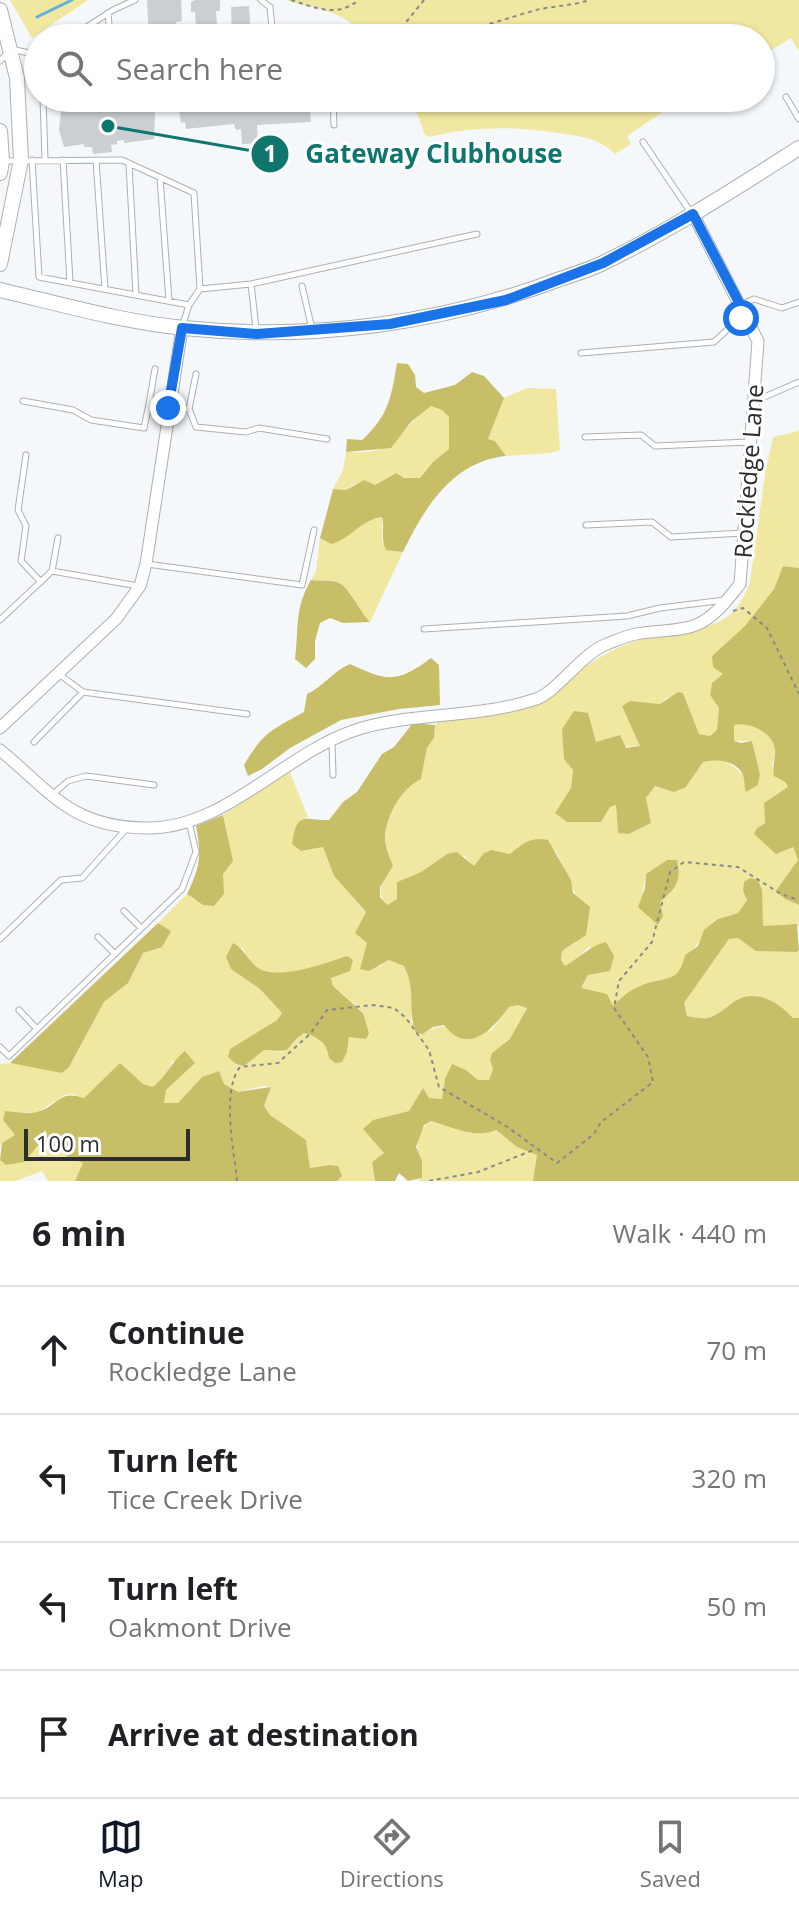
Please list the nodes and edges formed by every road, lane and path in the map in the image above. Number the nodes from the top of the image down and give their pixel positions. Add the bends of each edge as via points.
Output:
1 (135, 0) edge
2 (261, 0) edge
3 (291, 0) edge
4 (359, 0) edge
5 (424, 0) edge
6 (590, 0) edge
7 (0, 10) edge
8 (108, 13) junction
9 (91, 24) edge
10 (109, 24) edge
11 (272, 24) edge
12 (407, 24) edge
13 (492, 24) edge
14 (11, 49) junction
15 (24, 52) edge
16 (0, 61) edge
17 (786, 97) dead end
18 (43, 112) edge
19 (334, 112) edge
20 (799, 119) edge
21 (334, 125) dead end
22 (0, 131) edge
23 (643, 142) dead end
24 (799, 148) edge
25 (26, 160) junction
26 (45, 160) junction
27 (63, 160) junction
28 (96, 160) junction
29 (129, 164) junction
30 (1, 165) edge
31 (160, 178) junction
32 (693, 214) junction
33 (477, 234) dead end
34 (0, 264) edge
35 (70, 282) junction
36 (251, 284) junction
37 (302, 286) dead end
38 (105, 289) junction
39 (200, 289) junction
40 (0, 290) edge
41 (136, 295) junction
42 (169, 301) junction
43 (799, 302) edge
44 (189, 305) junction
45 (743, 309) junction
46 (182, 328) junction
47 (312, 330) junction
48 (257, 334) junction
49 (581, 353) dead end
50 (155, 369) dead end
51 (196, 374) dead end
52 (799, 382) edge
53 (23, 401) dead end
54 (754, 402) junction
55 (149, 404) junction
56 (168, 408) junction
57 (189, 409) junction
58 (585, 437) dead end
59 (327, 439) dead end
60 (751, 442) junction
61 (26, 455) dead end
62 (586, 525) dead end
63 (314, 530) dead end
64 (744, 533) junction
65 (58, 538) dead end
66 (146, 564) junction
67 (52, 571) junction
68 (41, 582) junction
69 (140, 586) junction
70 (729, 606) junction
71 (0, 620) edge
72 (424, 629) dead end
73 (58, 674) junction
74 (83, 692) junction
75 (799, 694) edge
76 (247, 714) dead end
77 (0, 728) edge
78 (34, 742) dead end
79 (332, 742) junction
80 (0, 750) edge
81 (333, 775) dead end
82 (154, 785) dead end
83 (50, 797) junction
84 (189, 822) junction
85 (127, 827) junction
86 (799, 900) edge
87 (124, 911) dead end
88 (141, 928) junction
89 (98, 937) dead end
90 (0, 939) edge
91 (115, 954) junction
92 (19, 1010) dead end
93 (37, 1029) junction
94 (0, 1047) edge
95 (537, 1149) junction
96 (237, 1181) edge
97 (429, 1181) edge

1 - 8 lane
2 - 11 lane via 270,7
3 - 4 path via 334,12
5 - 12 path
6 - 13 path
7 - 14 street
8 - 9 lane
8 - 10 lane
14 - 15 lane
14 - 16 lane
14 - 25 street
17 - 20 lane
18 - 26 lane
19 - 21 lane
22 - 30 street
23 - 32 lane
24 - 32 street
25 - 26 lane
25 - 30 lane
25 - 34 street
25 - 35 lane via 39,277
26 - 27 lane
27 - 28 lane
27 - 35 lane
28 - 29 lane
28 - 38 lane
29 - 31 lane
29 - 41 lane
31 - 39 lane via 194,193
31 - 42 lane
32 - 45 street, Rockledge Lane
32 - 47 street via 603,263 506,300 390,324
33 - 36 lane
35 - 38 lane
36 - 39 lane
36 - 48 lane
37 - 47 lane
38 - 41 lane
39 - 44 lane
40 - 46 street
41 - 42 lane
42 - 44 lane
43 - 45 lane via 782,308 754,299
44 - 46 lane
45 - 49 lane via 714,342
45 - 54 street, Rockledge Lane via 758,341
46 - 48 street
46 - 56 street
47 - 48 street
50 - 55 lane
51 - 57 lane
52 - 54 lane
53 - 55 lane via 144,428
54 - 60 street, Rockledge Lane
55 - 56 lane
56 - 57 lane
56 - 66 street
57 - 59 lane via 196,427 246,432 259,428
58 - 60 lane via 641,435 655,446
60 - 64 street, Rockledge Lane
61 - 68 lane via 18,510 26,526 21,561
62 - 64 lane via 652,522 671,537
63 - 66 lane via 302,585
64 - 70 street, Rockledge Lane via 740,584
65 - 67 lane
66 - 69 street
67 - 68 lane
67 - 69 lane
68 - 71 lane
69 - 73 street via 116,619
70 - 72 lane
70 - 75 path via 743,608 767,628
70 - 79 street, Rockledge Lane via 695,625 634,634 599,646 539,698 362,728
73 - 74 lane
73 - 77 street
74 - 76 lane
74 - 78 lane
79 - 81 lane
79 - 84 street, Rockledge Lane
80 - 83 street, Rockledge Lane
82 - 83 lane via 86,776 68,781
83 - 85 street, Rockledge Lane via 79,815
84 - 85 street, Rockledge Lane via 179,827
84 - 88 lane via 196,852 182,889
85 - 90 lane via 82,878 61,880
86 - 95 path via 738,867 684,862 670,872 652,942 619,981 614,1008 648,1057 653,1082 557,1163
87 - 88 lane
88 - 91 lane
89 - 91 lane
91 - 93 lane
92 - 93 lane
93 - 94 lane via 9,1056
95 - 96 path via 439,1087 429,1050 406,1018 394,1008 373,1005 327,1010 278,1063 240,1067 230,1091
95 - 97 path via 478,1172

